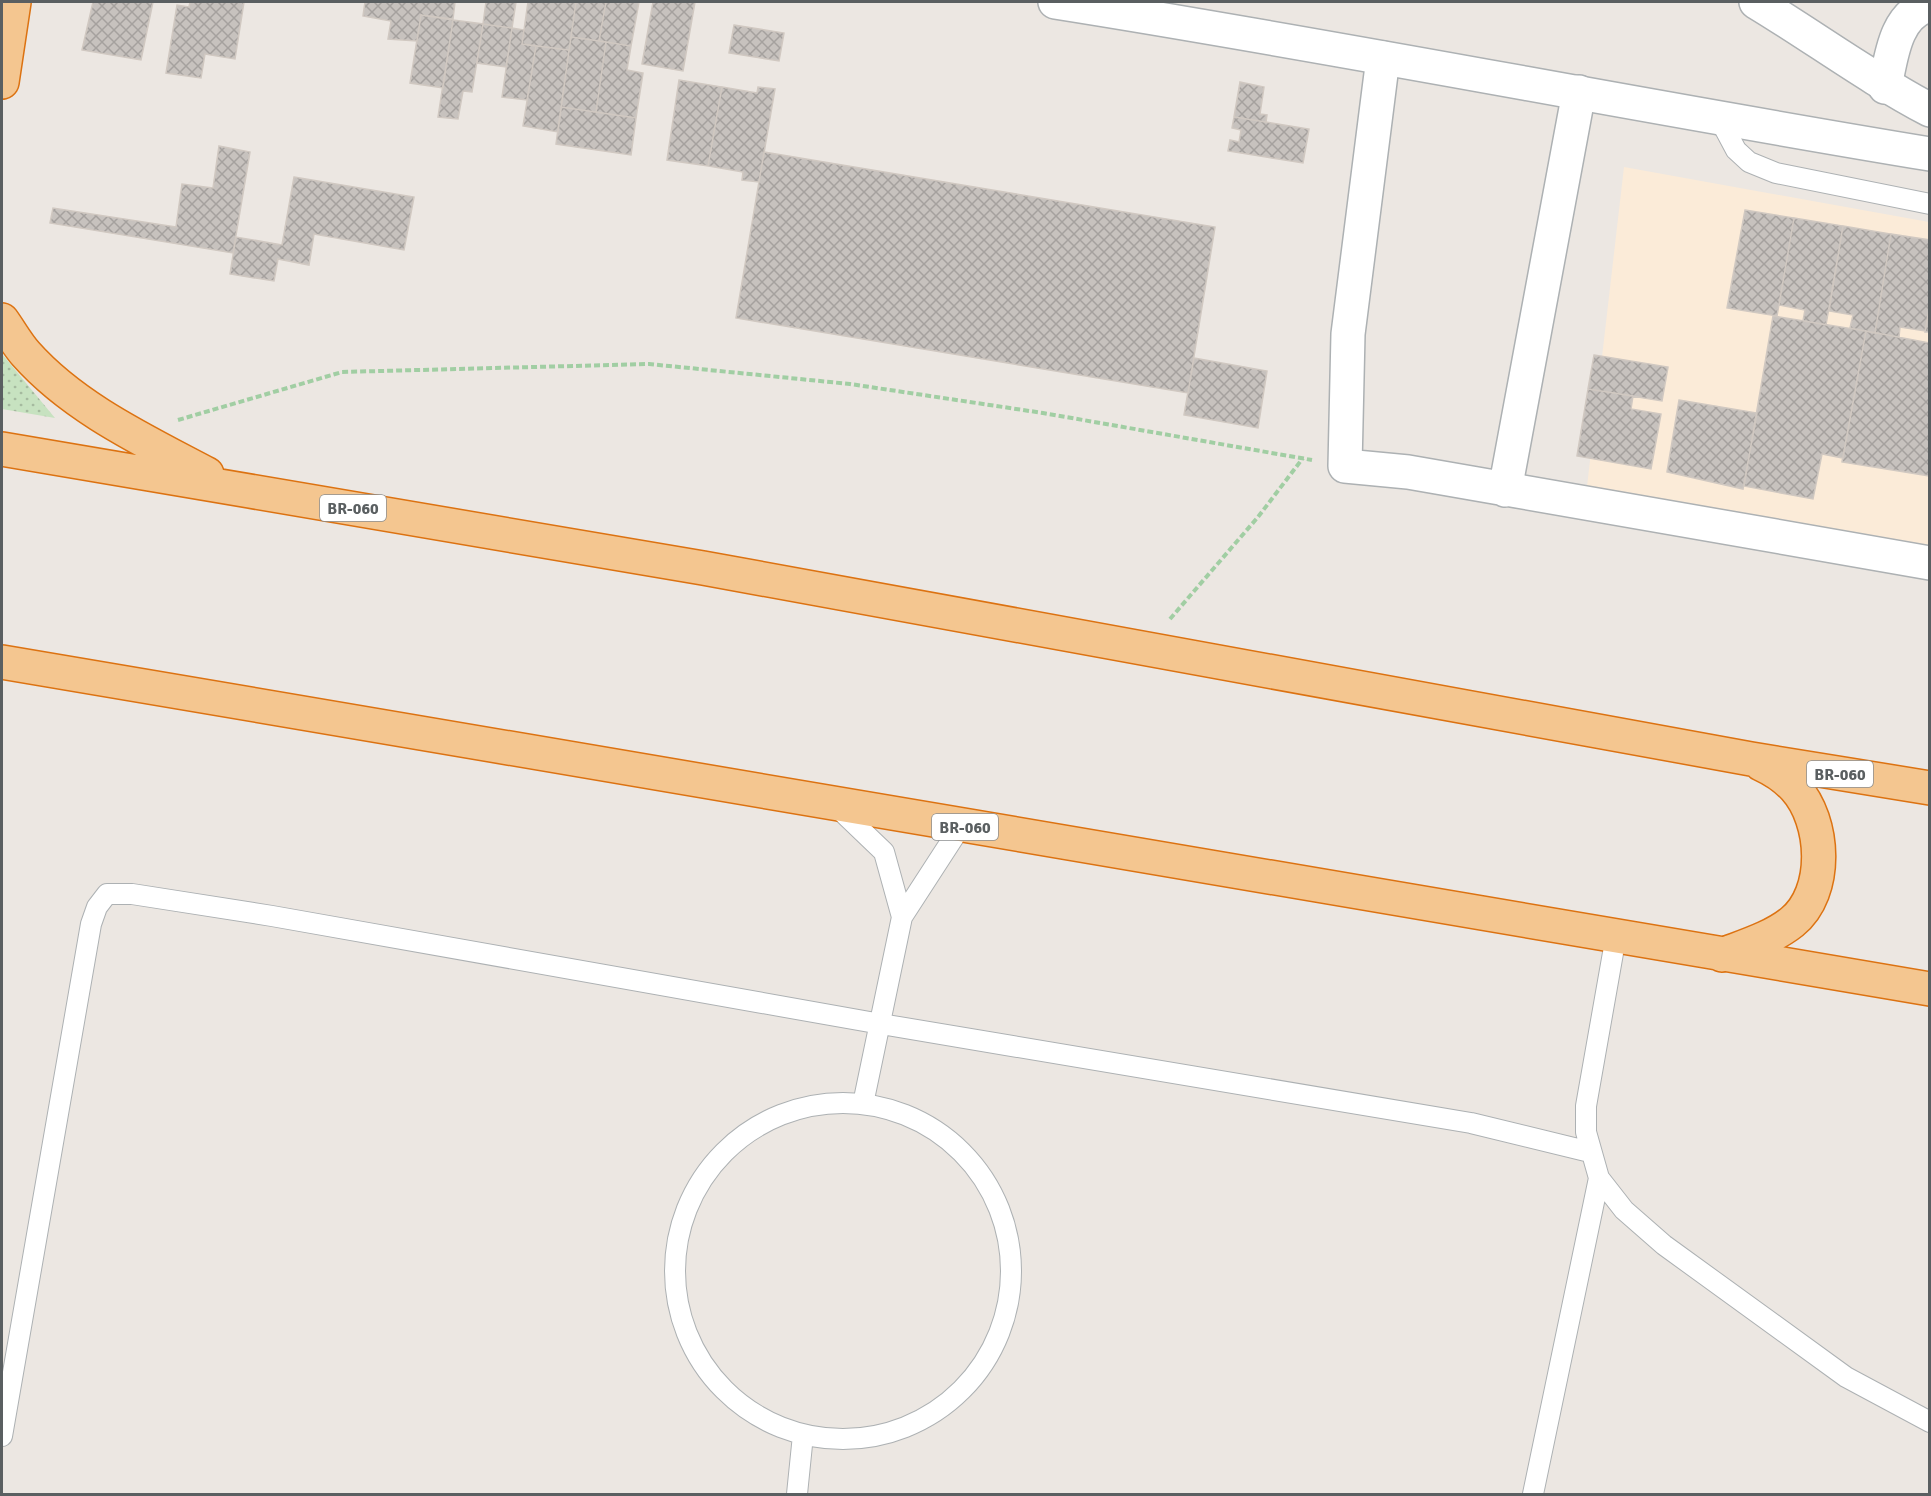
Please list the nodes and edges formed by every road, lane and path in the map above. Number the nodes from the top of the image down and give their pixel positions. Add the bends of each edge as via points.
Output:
1 (14, 2) edge
2 (1054, 2) edge
3 (1756, 2) edge
4 (1929, 5) edge
5 (1383, 58) junction
6 (2, 82) edge
7 (1885, 87) junction
8 (1579, 92) junction
9 (1929, 110) edge
10 (1720, 120) junction
11 (1929, 154) edge
12 (1929, 204) edge
13 (2, 320) edge
14 (131, 434) junction
15 (2, 449) edge
16 (1303, 458) junction
17 (1345, 466) junction
18 (230, 486) junction
19 (1505, 490) junction
20 (1929, 563) edge
21 (1145, 649) junction
22 (2, 662) edge
23 (1751, 759) junction
24 (1929, 789) edge
25 (832, 803) junction
26 (961, 826) junction
27 (902, 917) junction
28 (1616, 936) junction
29 (1720, 955) junction
30 (1929, 989) edge
31 (881, 1024) junction
32 (863, 1104) junction
33 (1590, 1152) junction
34 (1599, 1178) junction
35 (1929, 1422) edge
36 (803, 1435) junction
37 (2, 1436) edge
38 (797, 1494) edge
39 (1533, 1494) edge

1 - 6 highway
2 - 5 street
3 - 7 street via 1827,45
4 - 7 street via 1909,15 1900,30
5 - 8 street
5 - 17 street via 1348,334
7 - 9 street
8 - 10 street
8 - 19 street
10 - 11 street
10 - 12 lane via 1736,150 1749,162 1776,173
13 - 14 highway via 27,354 60,384
14 - 16 path via 342,372 649,364 850,384
14 - 18 highway
15 - 18 highway, BR-060
16 - 17 path
16 - 21 path
17 - 19 street via 1408,472
18 - 21 highway, BR-060
19 - 20 street
21 - 23 highway, BR-060
22 - 25 highway, BR-060
23 - 24 highway, BR-060
23 - 29 highway via 1776,771 1809,810 1817,837 1815,885 1793,922 1762,940
25 - 26 highway, BR-060
25 - 27 lane via 884,852
26 - 27 lane
26 - 28 highway, BR-060
27 - 31 lane
28 - 29 highway, BR-060
28 - 33 lane via 1586,1106
29 - 30 highway, BR-060
31 - 32 lane
31 - 33 lane via 1471,1123
31 - 37 lane via 272,916 132,894 106,894 92,924
32 - 36 lane via 807,1106 754,1127 711,1164 683,1213 673,1268 682,1324 709,1374 751,1412
32 - 36 lane via 916,1120 961,1151 994,1195 1010,1248 1009,1302 991,1353 957,1397 911,1426 858,1440
33 - 34 lane
34 - 35 lane via 1624,1210 1664,1245 1845,1377
34 - 39 lane
36 - 38 lane

